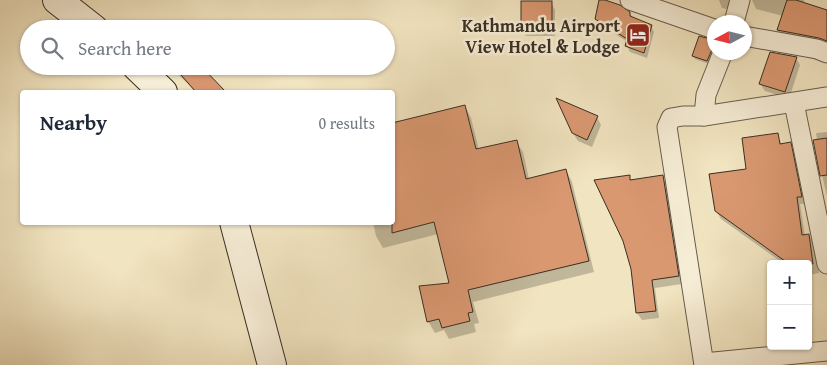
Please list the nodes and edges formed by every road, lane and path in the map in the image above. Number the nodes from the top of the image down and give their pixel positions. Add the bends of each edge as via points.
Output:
1 (630, 0) edge
2 (740, 0) edge
3 (66, 3) edge
4 (736, 15) edge
5 (84, 20) edge
6 (707, 26) edge
7 (752, 37) edge
8 (827, 53) edge
9 (720, 60) edge
10 (145, 75) edge
11 (161, 90) edge
12 (827, 96) edge
13 (794, 103) junction
14 (704, 116) junction
15 (235, 225) edge
16 (827, 264) edge
17 (827, 352) edge
18 (704, 364) edge
19 (272, 365) edge

1 - 6 street
2 - 4 street
3 - 5 main road
7 - 8 street
9 - 14 street via 706,95
10 - 11 main road
12 - 13 street
13 - 14 street
13 - 16 street
14 - 18 street via 671,118 667,127
15 - 19 main road
17 - 18 street

